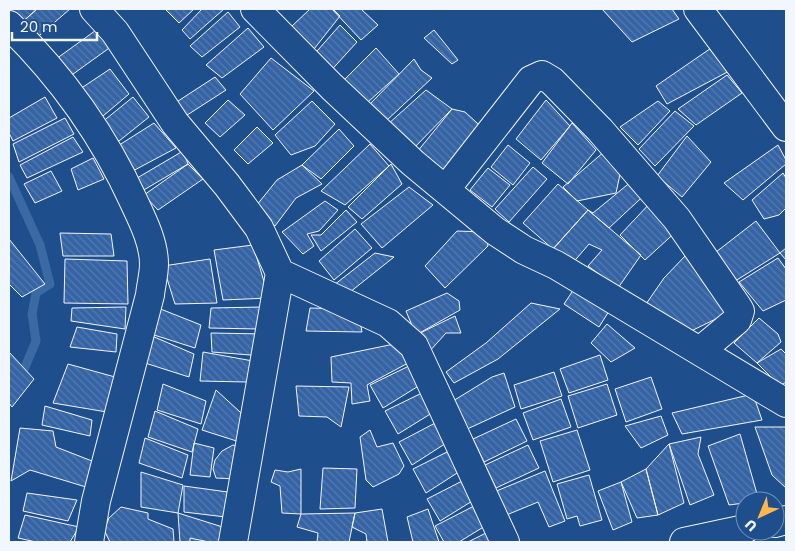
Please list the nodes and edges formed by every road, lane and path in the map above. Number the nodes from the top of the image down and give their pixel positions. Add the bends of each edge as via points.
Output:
1 (94, 9) edge
2 (255, 9) edge
3 (698, 9) edge
4 (9, 25) edge
5 (786, 127) edge
6 (446, 189) junction
7 (280, 273) junction
8 (700, 351) junction
9 (786, 402) edge
10 (735, 531) edge
11 (89, 542) edge
12 (233, 542) edge
13 (505, 542) edge
14 (684, 542) edge

1 - 7 street via 115,32 175,123 259,228
2 - 6 street via 332,87 413,163
3 - 5 street
4 - 11 street via 62,84 98,134 145,225 154,263 150,295 96,501
6 - 8 street via 495,231 524,250 556,265
6 - 8 street via 531,80 542,75 552,81 600,130 677,219 740,311 737,320
7 - 12 street
7 - 13 street via 388,323 414,346
8 - 9 street
10 - 14 street

